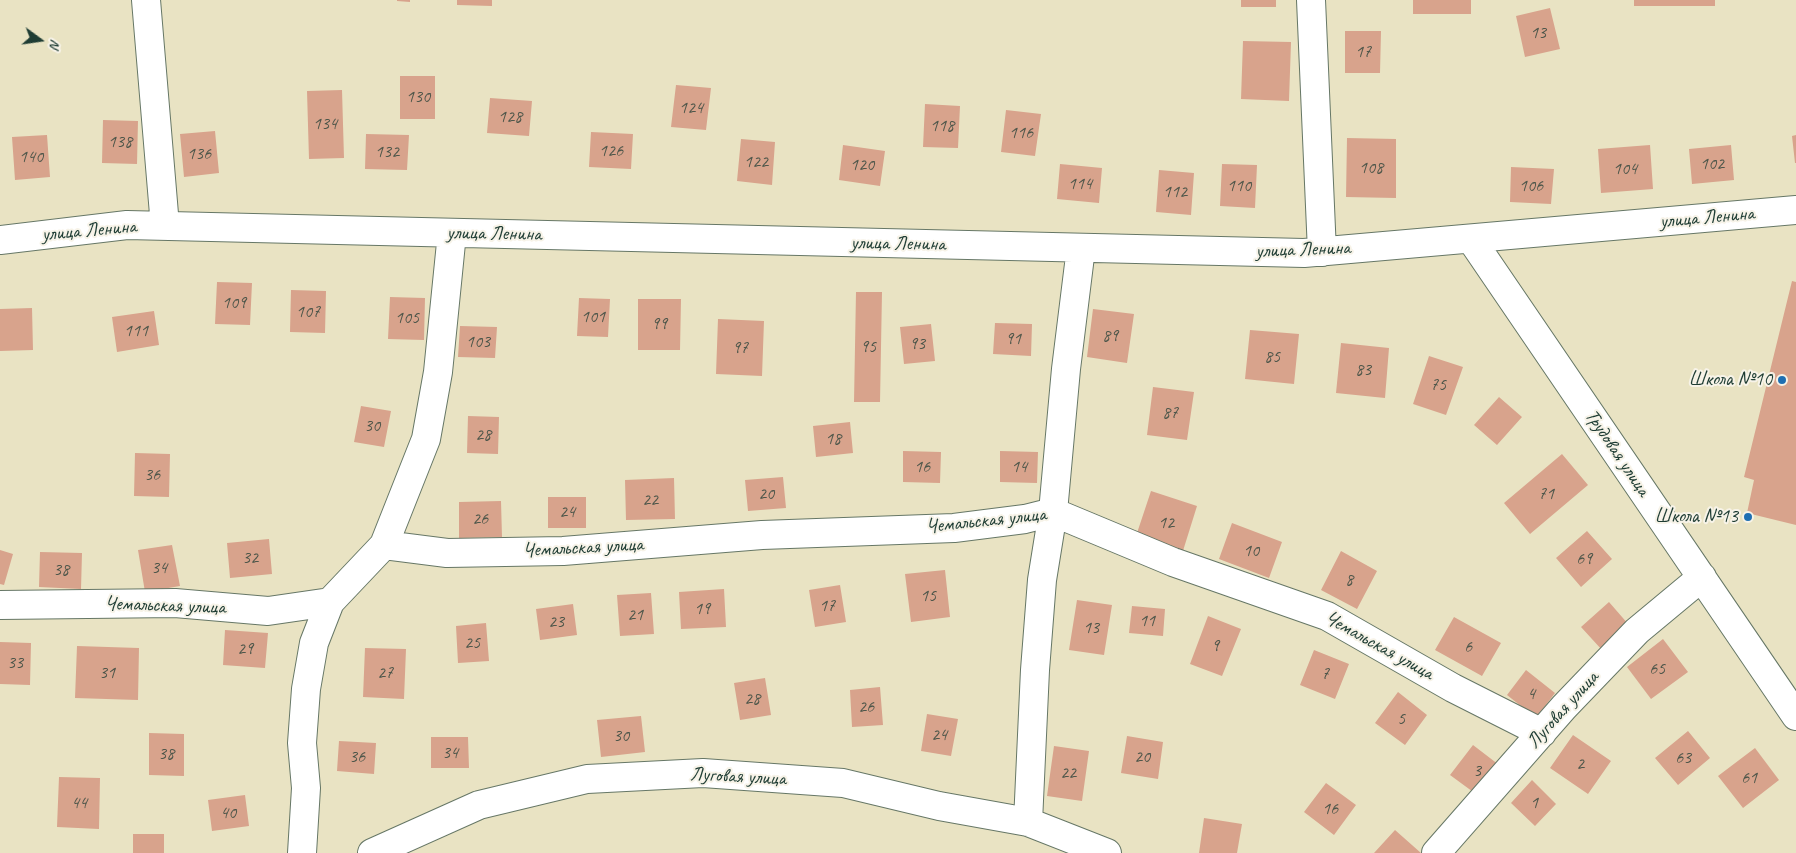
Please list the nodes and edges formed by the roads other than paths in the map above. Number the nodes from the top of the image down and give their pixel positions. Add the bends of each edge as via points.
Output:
1 (146, 0) edge
2 (1310, 0) edge
3 (1796, 210) edge
4 (165, 226) junction
5 (452, 233) junction
6 (1471, 239) junction
7 (0, 240) edge
8 (1081, 248) junction
9 (1322, 252) junction
10 (1052, 512) junction
11 (384, 545) junction
12 (1702, 577) junction
13 (330, 602) junction
14 (0, 605) edge
15 (1796, 716) edge
16 (1542, 733) junction
17 (1028, 822) junction
18 (302, 853) edge
19 (372, 853) edge
20 (1107, 853) edge
21 (1436, 853) edge

1 - 4 street
2 - 9 street
3 - 6 street, улица Ленина
4 - 5 street, улица Ленина
4 - 7 street, улица Ленина via 126,225
5 - 8 street, улица Ленина
5 - 11 street via 438,372 426,439
6 - 9 street, улица Ленина
6 - 12 street, Трудовая улица
8 - 9 street, улица Ленина
8 - 10 street
10 - 11 street, Чемальская улица via 1025,519 954,528 762,536 563,551 447,553
10 - 16 street, Чемальская улица via 1173,562 1327,616 1453,688
10 - 17 street via 1042,580 1035,670
11 - 13 street
12 - 15 street, Трудовая улица
12 - 16 street, Луговая улица via 1637,631
13 - 14 street, Чемальская улица via 268,611 175,603
13 - 18 street via 314,643 306,690 302,743 306,788
16 - 21 street, Луговая улица
17 - 19 street, Луговая улица via 939,806 843,783 703,773 587,779 479,805
17 - 20 street, Луговая улица

